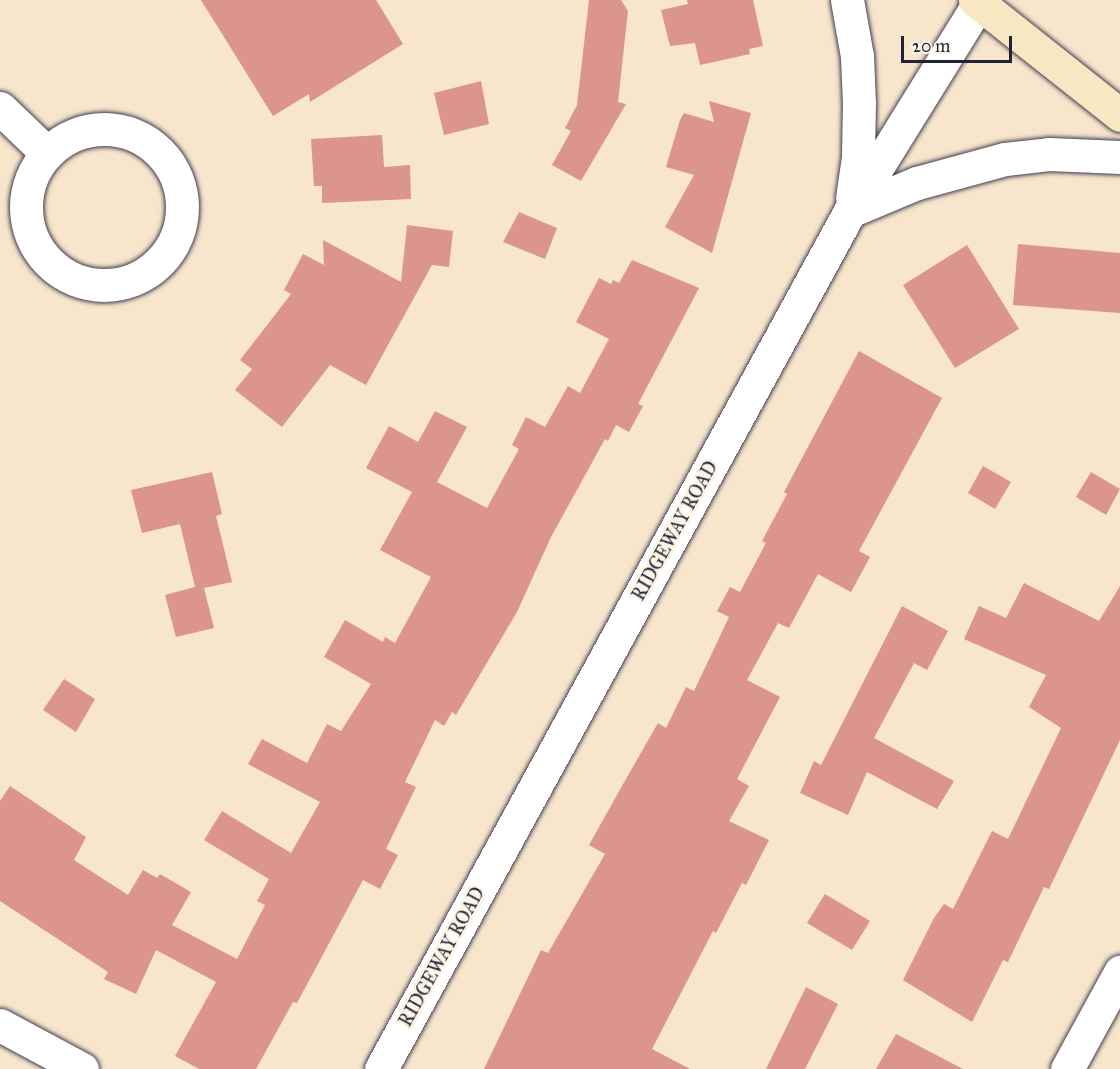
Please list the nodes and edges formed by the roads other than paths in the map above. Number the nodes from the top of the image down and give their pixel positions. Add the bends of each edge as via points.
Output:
1 (847, 0) edge
2 (978, 1) edge
3 (0, 108) edge
4 (1120, 115) edge
5 (47, 153) junction
6 (1120, 156) edge
7 (850, 212) junction
8 (1120, 972) edge
9 (0, 1025) edge
10 (82, 1069) edge
11 (381, 1069) edge
12 (1067, 1069) edge

1 - 7 street via 857,56 859,103 858,158
2 - 4 street
2 - 7 street, RIDGEWAY ROAD
3 - 5 street
5 - 5 street via 32,173 25,199 26,224 36,248 52,267 74,281 99,286 125,283 148,272 167,254 179,230 182,204 177,179 164,156 144,140 119,130 93,130 68,137
6 - 7 street via 1049,154 1005,159 917,183
7 - 11 street, RIDGEWAY ROAD
8 - 12 street
9 - 10 street

